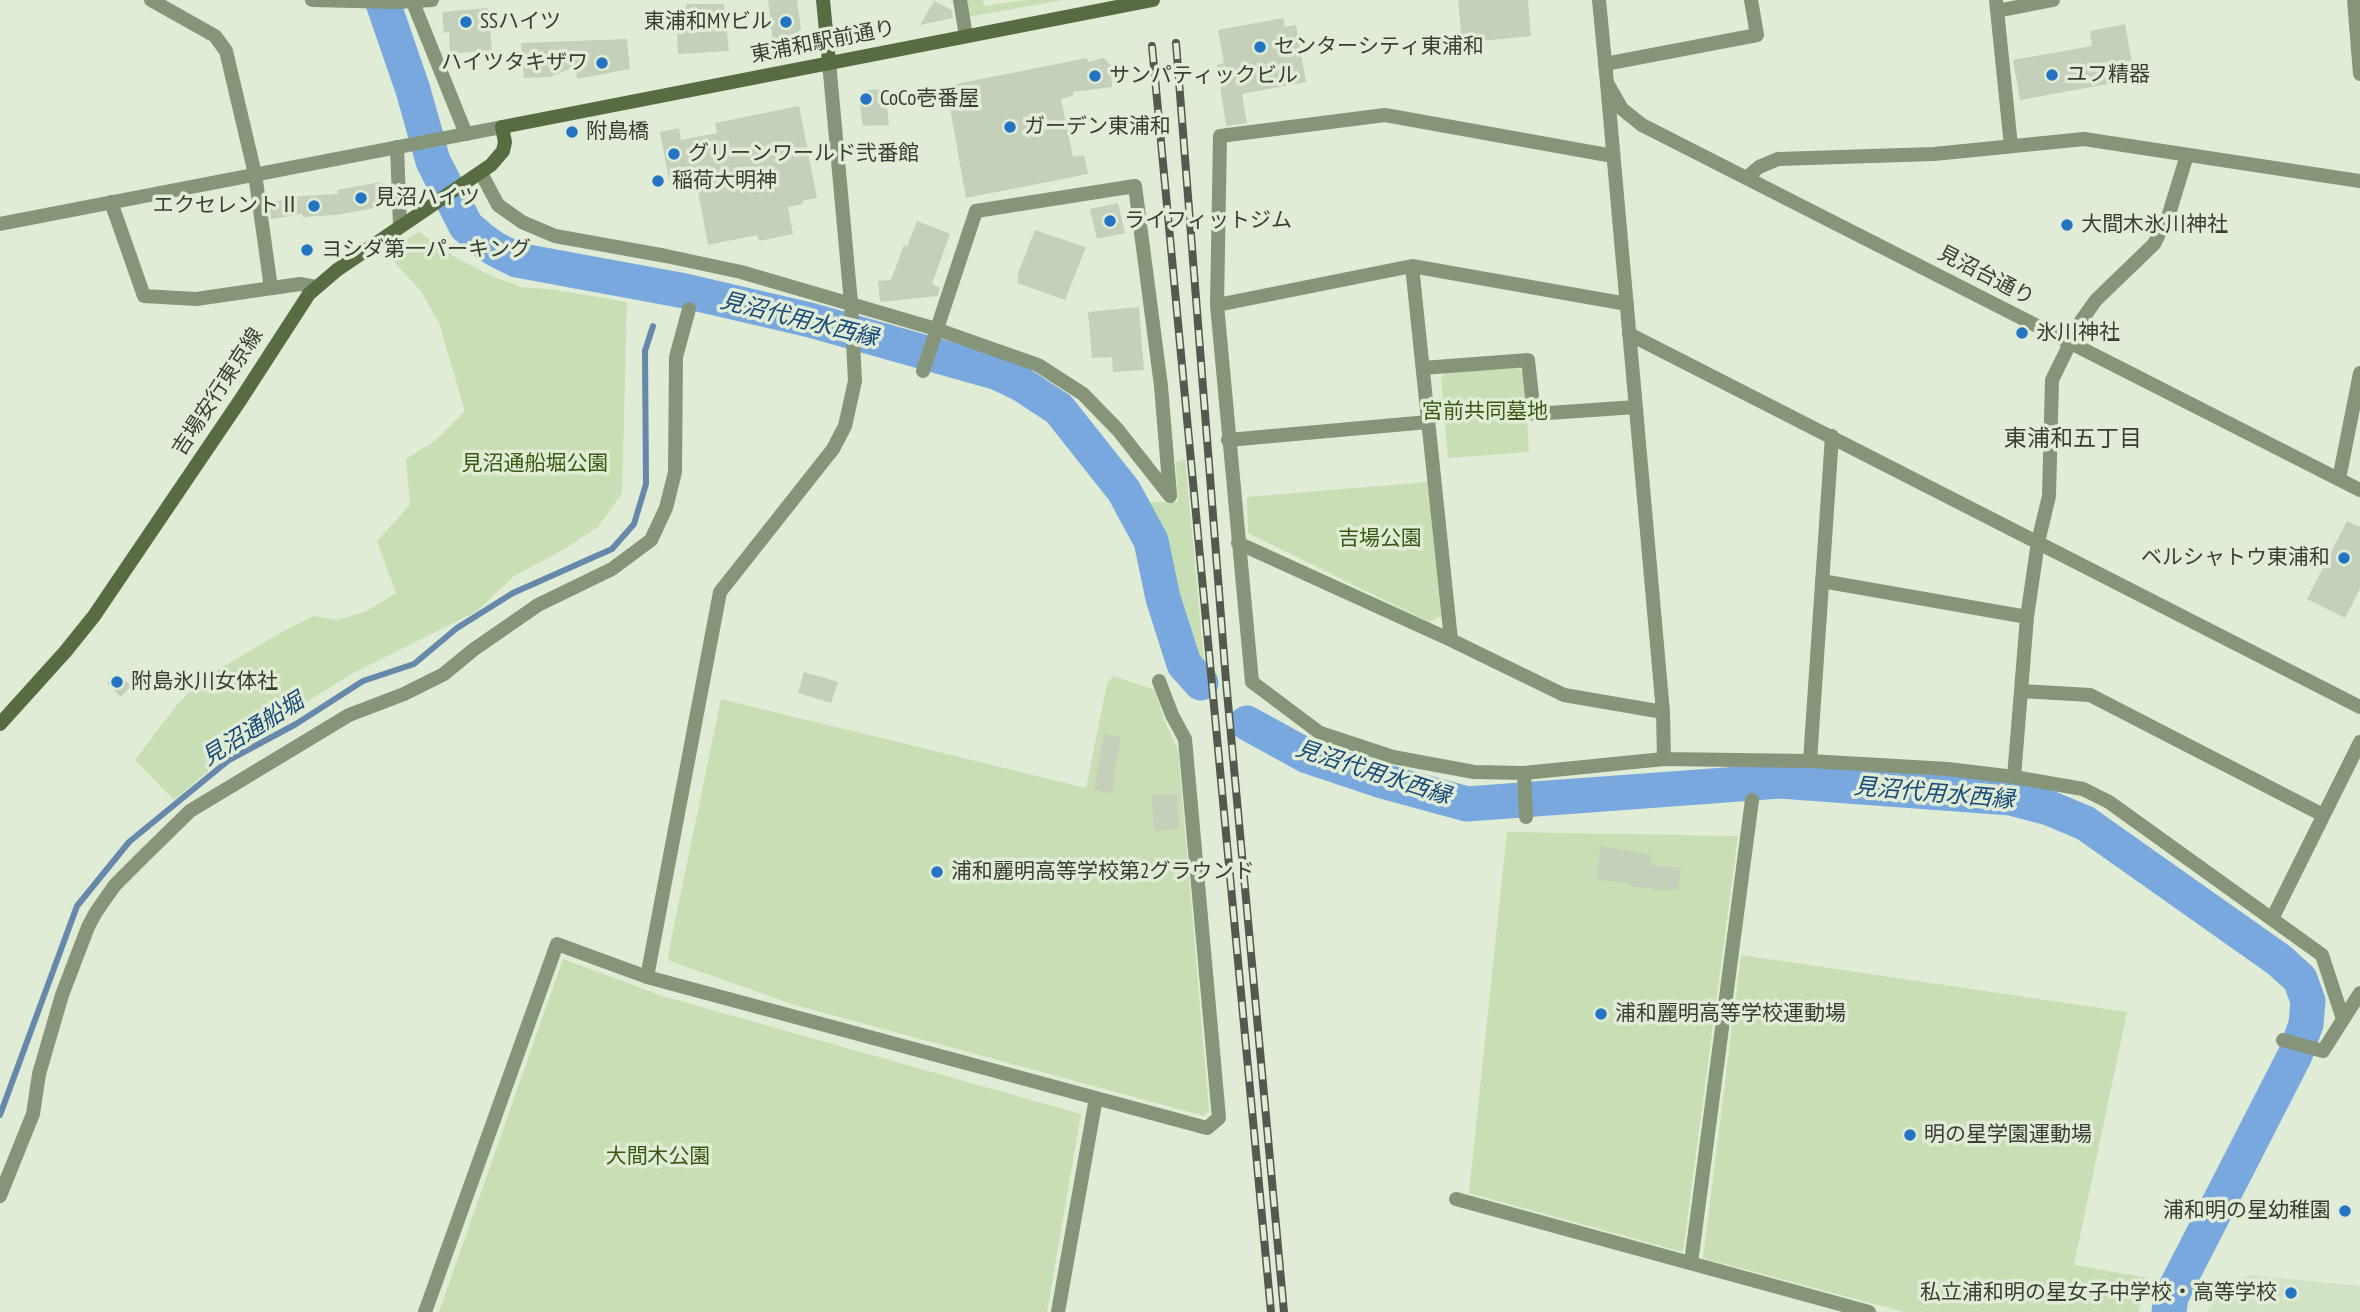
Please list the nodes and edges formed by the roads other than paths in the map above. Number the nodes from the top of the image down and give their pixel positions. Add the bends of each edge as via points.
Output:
1 (151, 0) edge
2 (312, 0) edge
3 (432, 0) edge
4 (823, 0) edge
5 (960, 0) edge
6 (1153, 0) edge
7 (1599, 0) edge
8 (1751, 0) edge
9 (2053, 0) edge
10 (2354, 0) edge
11 (413, 1) edge
12 (1112, 4) edge
13 (1997, 6) edge
14 (966, 36) junction
15 (829, 62) junction
16 (1605, 64) junction
17 (2360, 74) edge
18 (1607, 83) junction
19 (502, 127) junction
20 (460, 135) junction
21 (402, 146) junction
22 (2011, 146) junction
23 (2187, 155) junction
24 (1613, 156) junction
25 (255, 174) junction
26 (475, 177) junction
27 (1746, 178) junction
28 (2360, 181) edge
29 (111, 202) junction
30 (0, 224) edge
31 (400, 226) junction
32 (1412, 266) junction
33 (316, 287) junction
34 (271, 288) junction
35 (851, 303) junction
36 (1627, 304) junction
37 (1217, 305) junction
38 (688, 309) dead end
39 (936, 329) junction
40 (1629, 334) junction
41 (2070, 341) junction
42 (1423, 368) junction
43 (923, 371) dead end
44 (2360, 373) edge
45 (1636, 407) junction
46 (1428, 422) junction
47 (1832, 436) junction
48 (1228, 440) junction
49 (2339, 479) junction
50 (2360, 490) edge
51 (2038, 542) junction
52 (1238, 543) junction
53 (1822, 580) junction
54 (2027, 617) junction
55 (1451, 640) junction
56 (1159, 681) dead end
57 (2021, 691) junction
58 (2360, 707) edge
59 (1663, 712) junction
60 (0, 724) edge
61 (2360, 742) edge
62 (1664, 759) junction
63 (1810, 761) junction
64 (1524, 773) junction
65 (2014, 777) junction
66 (1752, 800) dead end
67 (2323, 815) junction
68 (1526, 817) dead end
69 (2272, 919) junction
70 (647, 977) junction
71 (2360, 993) edge
72 (2343, 1019) junction
73 (2283, 1040) dead end
74 (1096, 1098) junction
75 (0, 1196) edge
76 (1456, 1199) dead end
77 (1691, 1263) junction
78 (425, 1312) edge
79 (1058, 1312) edge
80 (1869, 1312) edge

1 - 25 street via 215,36 226,51
2 - 11 street
3 - 11 street
4 - 15 main road
5 - 14 street
6 - 12 main road, 東浦和駅前通り
7 - 16 street
8 - 16 street via 1757,35
9 - 13 street
10 - 17 street
11 - 20 street
12 - 14 main road, 東浦和駅前通り
13 - 22 street
14 - 15 main road, 東浦和駅前通り
15 - 19 main road, 東浦和駅前通り
15 - 35 street
16 - 18 street
18 - 24 street
18 - 27 street, 見沼台通り via 1622,109 1642,125
19 - 20 street
19 - 26 main road, 吉場安行東京線 via 503,151
20 - 21 street
21 - 25 street
21 - 31 street
22 - 23 street via 2084,139
22 - 27 street via 1934,154 1778,159 1766,162
23 - 28 street
23 - 41 street via 2169,214 2154,244 2096,300
24 - 36 street
24 - 37 street via 1385,115 1220,136
25 - 29 street
25 - 34 street
26 - 31 main road, 吉場安行東京線
26 - 35 street via 498,205 555,236 741,272
27 - 41 street, 見沼台通り
29 - 30 street
29 - 34 street via 144,296 196,299
31 - 33 main road, 吉場安行東京線
32 - 36 street
32 - 37 street
32 - 42 street
33 - 34 street
33 - 60 main road, 吉場安行東京線 via 94,616
35 - 39 street
35 - 70 street via 855,382 845,426 833,449 720,592
36 - 40 street
37 - 48 street
38 - 75 street via 676,357 675,472 651,540 612,569 538,606 444,674 349,715 190,811 115,885 88,927 58,1008 33,1114
39 - 39 street via 1038,365 1083,394 1170,496 1135,186 976,211
39 - 43 street
40 - 45 street
40 - 47 street
41 - 49 street, 見沼台通り
41 - 51 street via 2052,380 2049,496
42 - 45 street via 1528,360 1534,414
42 - 46 street
44 - 49 street
45 - 59 street
46 - 48 street
46 - 55 street
47 - 51 street
47 - 53 street
48 - 52 street
49 - 50 street, 見沼台通り
51 - 54 street
51 - 58 street
52 - 55 street
52 - 64 street via 1252,682 1320,733 1393,757 1474,772
53 - 54 street
53 - 63 street
54 - 57 street
55 - 59 street via 1564,695
56 - 74 street via 1185,738 1219,1118 1207,1128
57 - 65 street
57 - 67 street via 2090,695
59 - 62 street
61 - 67 street
62 - 63 street
62 - 64 street
63 - 65 street
64 - 68 street
65 - 69 street via 2083,789 2109,802
66 - 77 street
67 - 69 street
69 - 72 street via 2322,955
70 - 74 street
70 - 78 street via 557,944
71 - 72 street
72 - 73 street via 2323,1051
74 - 79 street
76 - 77 street
77 - 80 street

